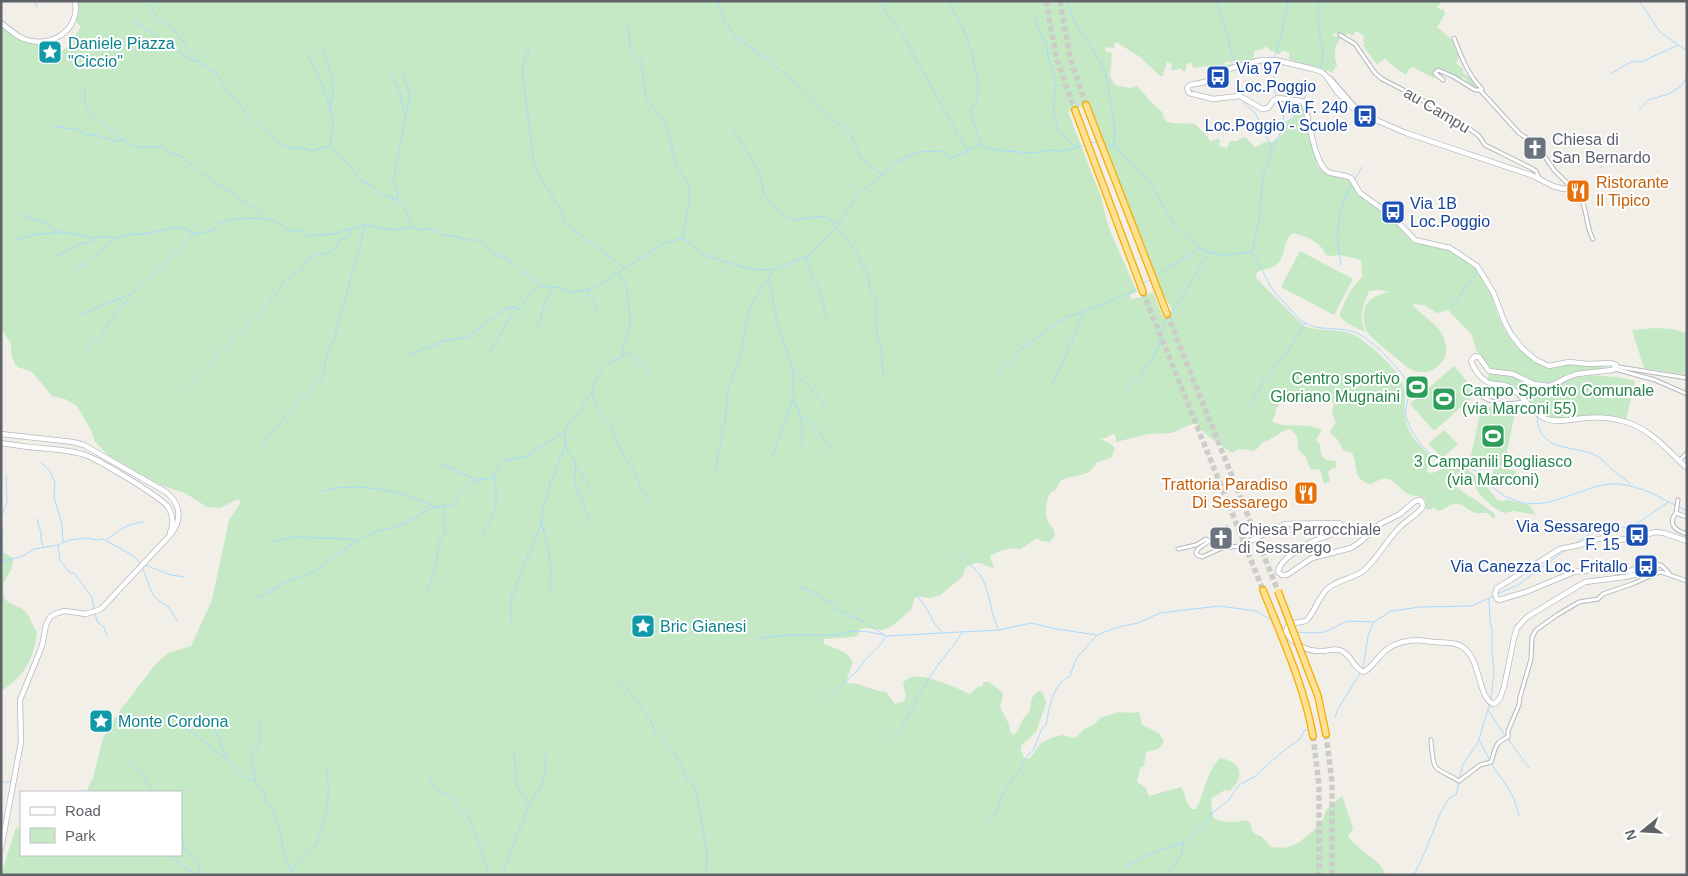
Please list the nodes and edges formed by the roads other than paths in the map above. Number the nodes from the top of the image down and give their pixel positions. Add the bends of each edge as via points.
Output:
1 (75, 1) edge
2 (1, 23) edge
3 (1340, 35) dead end
4 (1454, 38) dead end
5 (1443, 80) dead end
6 (1481, 90) junction
7 (1086, 105) tunnel mouth
8 (1075, 110) tunnel mouth
9 (1539, 178) junction
10 (1569, 187) junction
11 (1593, 239) dead end
12 (1143, 292) tunnel mouth
13 (1167, 314) tunnel mouth
14 (1615, 368) junction
15 (1687, 378) edge
16 (1512, 393) dead end
17 (1480, 394) dead end
18 (1518, 394) junction
19 (1687, 394) edge
20 (1527, 401) junction
21 (1, 434) edge
22 (1, 443) edge
23 (1687, 453) edge
24 (1679, 461) junction
25 (1687, 468) edge
26 (1678, 502) dead end
27 (1676, 513) junction
28 (1687, 517) edge
29 (1227, 528) dead end
30 (1687, 534) edge
31 (169, 536) junction
32 (1210, 541) junction
33 (1687, 541) edge
34 (1240, 546) joint
35 (1178, 549) dead end
36 (1657, 565) junction
37 (1671, 575) junction
38 (1687, 581) edge
39 (1263, 590) tunnel mouth
40 (1278, 591) tunnel mouth
41 (1326, 734) tunnel mouth
42 (1313, 736) tunnel mouth
43 (1431, 740) dead end
44 (1, 849) edge

1 - 2 street via 75,17 70,27 56,39 40,42 23,39
3 - 9 street, au Campu via 1355,44 1382,79 1467,127 1485,145 1536,171
4 - 6 street
5 - 6 street via 1435,73 1438,70 1475,90
6 - 10 street via 1519,134 1537,145
7 - 13 highway
8 - 12 highway
9 - 10 street, au Campu via 1562,188
9 - 14 street, au Campu via 1406,133 1358,110 1348,104 1322,72 1313,69 1262,60 1232,68 1205,82 1189,85 1187,89 1190,94 1213,99 1240,96 1262,108 1268,108 1277,98 1302,101 1315,149 1325,169 1354,181 1360,193 1392,216 1415,240 1450,248 1478,266 1494,292 1511,334 1536,360 1549,366 1569,362 1609,362 1615,364
10 - 11 street via 1577,192
14 - 15 street
14 - 18 street via 1572,376 1548,386 1534,384 1513,374 1489,371 1478,356 1472,358 1471,362 1482,378 1508,386
14 - 19 street
16 - 18 street
17 - 20 street via 1504,404
18 - 20 street
20 - 24 street via 1538,414 1552,420 1598,418 1633,424 1655,437
21 - 31 street via 84,445 162,489 174,500 178,510 178,524
22 - 31 street via 76,452 94,459 167,506 172,520
23 - 24 street
24 - 25 street
26 - 27 street
27 - 28 street
27 - 30 street via 1672,518 1674,528
29 - 32 street
31 - 44 street via 102,609 86,614 66,611 50,617 20,700 20,742
32 - 34 street via 1197,550 1198,556
32 - 35 street via 1206,539
33 - 36 street via 1656,532 1618,540 1596,539 1560,549 1497,588 1495,595 1499,600 1510,598 1586,569 1622,572 1651,562
34 - 36 street via 1285,524 1339,523 1342,526 1337,533 1308,543 1278,566 1278,572 1287,575 1312,558 1351,548 1380,524 1419,499 1423,502 1422,510 1402,525 1363,570 1329,587 1306,621 1291,623 1286,631 1300,646 1313,651 1344,651 1358,670 1364,672 1380,655 1400,643 1419,639 1456,644 1469,654 1490,703 1496,703 1500,698 1517,628 1527,617 1585,582 1625,577 1654,570
36 - 37 street
37 - 38 street
37 - 43 street via 1662,572 1603,594 1598,599 1578,602 1536,630 1519,705 1508,737 1498,742 1491,762 1480,765 1459,781 1436,769
39 - 42 highway via 1298,679
40 - 41 highway, bridge via 1318,696

